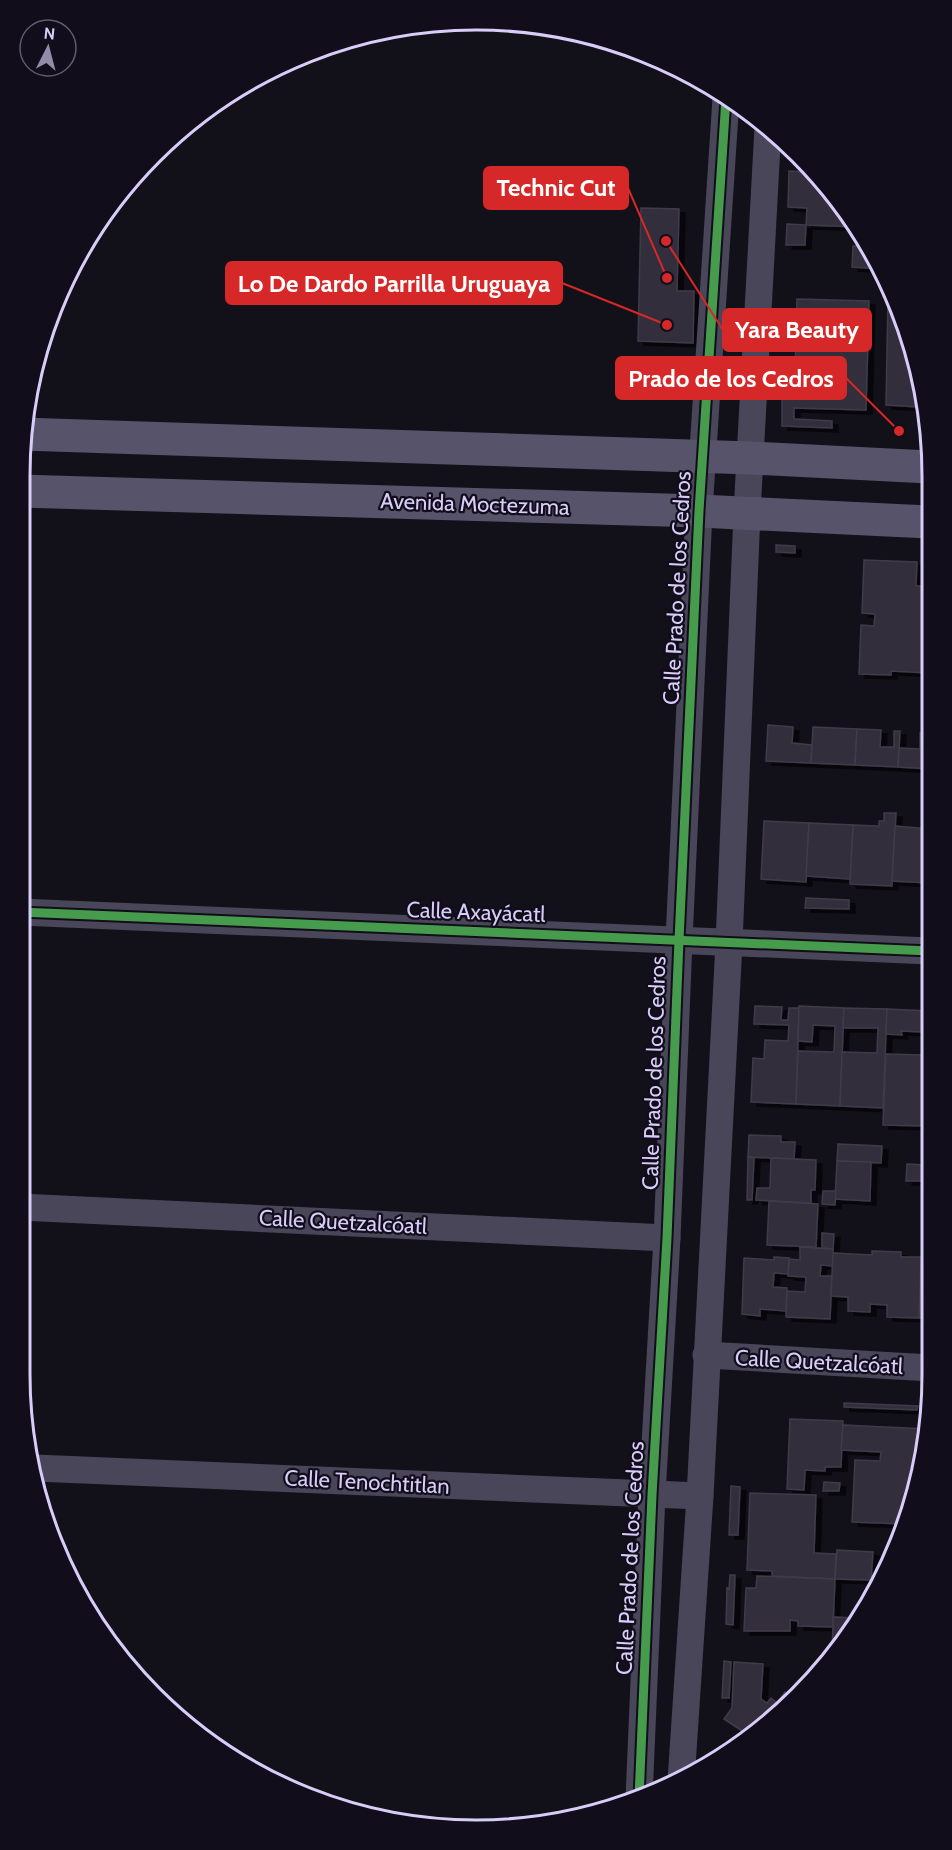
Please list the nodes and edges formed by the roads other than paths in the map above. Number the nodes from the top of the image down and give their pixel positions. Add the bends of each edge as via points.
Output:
1 (726, 106) edge
2 (767, 139) edge
3 (32, 435) edge
4 (704, 457) junction
5 (751, 458) junction
6 (922, 467) edge
7 (30, 491) edge
8 (699, 511) junction
9 (747, 513) junction
10 (922, 522) edge
11 (30, 912) edge
12 (679, 940) junction
13 (729, 943) junction
14 (922, 951) edge
15 (30, 1207) edge
16 (667, 1238) junction
17 (706, 1355) junction
18 (922, 1367) edge
19 (41, 1468) edge
20 (652, 1495) junction
21 (700, 1496) junction
22 (683, 1769) edge
23 (639, 1787) edge

1 - 4 street, Calle Prado de los Cedros
2 - 5 street
3 - 4 street
4 - 5 street
4 - 8 street, Calle Prado de los Cedros
5 - 6 street
5 - 9 street
7 - 8 street, Avenida Moctezuma
8 - 9 street, Avenida Moctezuma
8 - 12 street, Calle Prado de los Cedros
9 - 10 street, Avenida Moctezuma
9 - 13 street
11 - 12 street, Calle Axayácatl
12 - 13 street, Calle Axayácatl
12 - 16 street, Calle Prado de los Cedros
13 - 14 street, Calle Axayácatl
13 - 17 street
15 - 16 street, Calle Quetzalcóatl
16 - 20 street, Calle Prado de los Cedros
17 - 18 street, Calle Quetzalcóatl
17 - 21 street
19 - 20 street, Calle Tenochtitlan
20 - 21 street, Calle Tenochtitlan
20 - 23 street, Calle Prado de los Cedros
21 - 22 street

